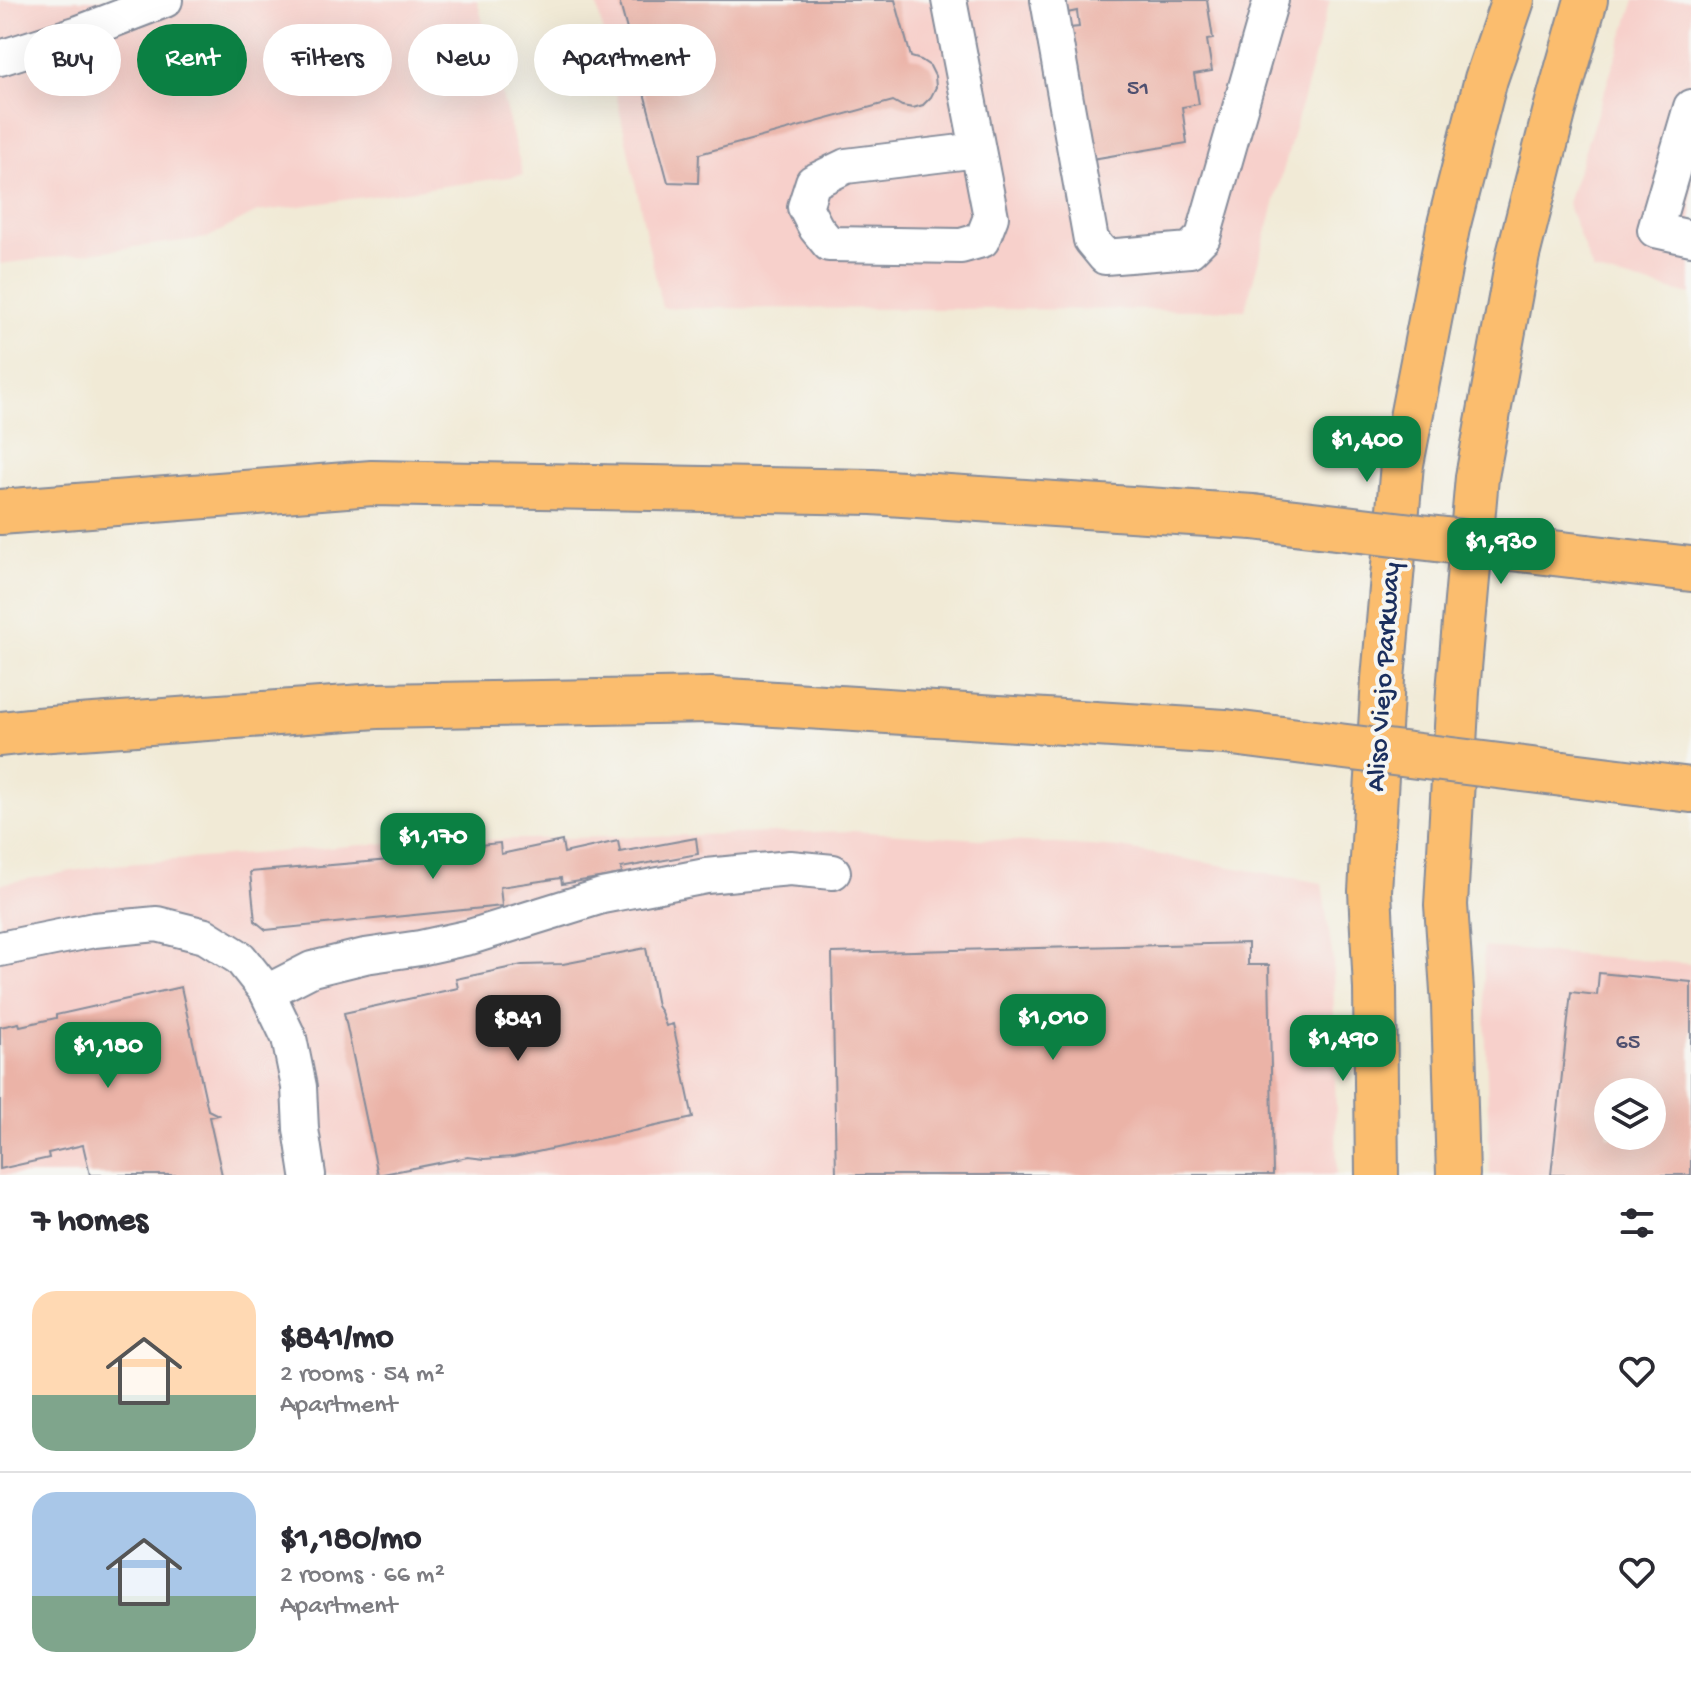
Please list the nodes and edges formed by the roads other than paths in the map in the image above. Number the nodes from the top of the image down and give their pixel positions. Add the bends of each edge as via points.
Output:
1 (165, 0) edge
2 (949, 0) edge
3 (1048, 0) edge
4 (1271, 0) edge
5 (1513, 0) edge
6 (1586, 0) edge
7 (0, 58) edge
8 (1691, 107) edge
9 (978, 150) junction
10 (1691, 238) edge
11 (0, 512) edge
12 (1691, 569) edge
13 (0, 734) edge
14 (1691, 790) edge
15 (833, 872) dead end
16 (0, 949) edge
17 (267, 992) junction
18 (308, 1175) edge
19 (1377, 1175) edge
20 (1458, 1175) edge

1 - 7 lane
2 - 9 lane
3 - 4 lane via 1091,240 1105,257 1190,250 1203,237
5 - 19 main road, Aliso Viejo Parkway via 1486,79 1448,228 1402,464 1370,891
6 - 20 main road via 1518,255 1477,477 1446,905
8 - 10 lane via 1655,230
9 - 9 lane via 991,217 982,240 961,246 829,244 805,207 813,182 846,166
11 - 12 highway, bridge via 372,483 872,492 1253,517
13 - 14 highway, bridge via 377,706 711,700 1225,732
15 - 17 lane via 790,868 734,873 602,896 470,937 312,969
16 - 17 lane via 157,924 205,936 240,958
17 - 18 lane via 289,1038

